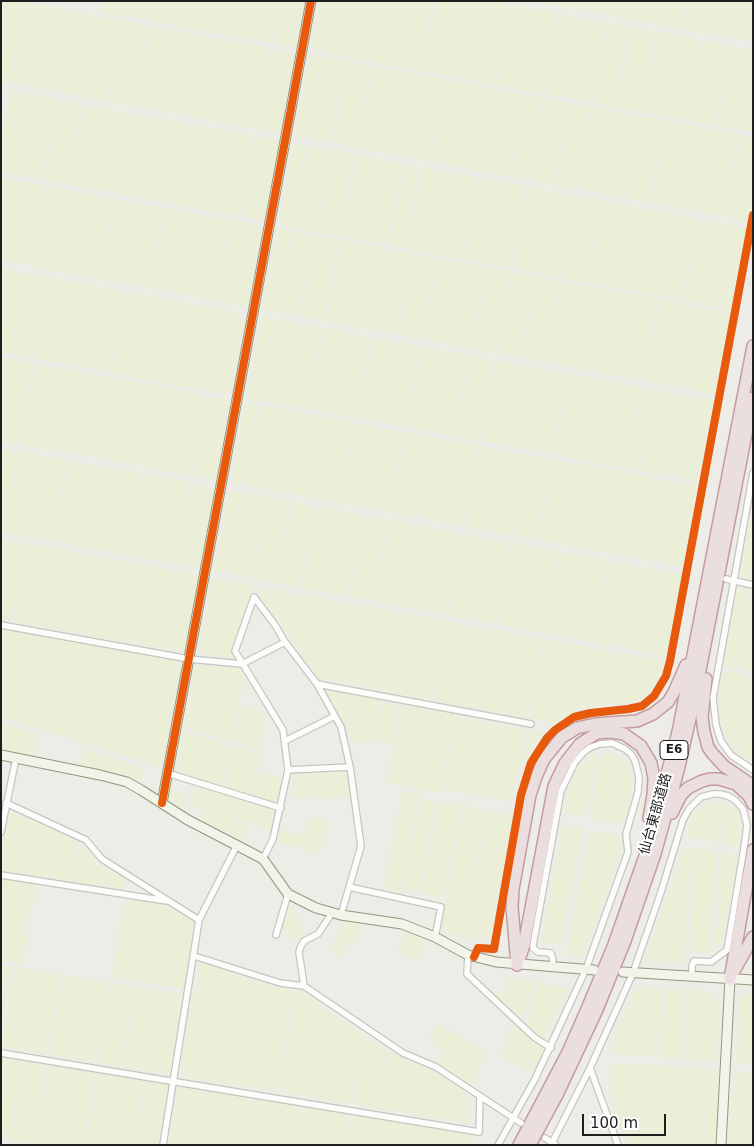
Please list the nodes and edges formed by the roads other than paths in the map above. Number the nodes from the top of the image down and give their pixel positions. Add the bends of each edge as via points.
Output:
1 (311, 1) edge
2 (753, 216) edge
3 (753, 346) edge
4 (753, 398) edge
5 (753, 473) edge
6 (719, 548) junction
7 (726, 579) dead end
8 (734, 581) junction
9 (753, 585) edge
10 (1, 625) edge
11 (285, 642) junction
12 (188, 659) junction
13 (242, 664) junction
14 (317, 684) junction
15 (336, 716) junction
16 (531, 724) dead end
17 (285, 741) junction
18 (1, 755) edge
19 (16, 758) junction
20 (350, 766) junction
21 (288, 770) junction
22 (753, 770) edge
23 (167, 773) junction
24 (753, 786) edge
25 (6, 803) junction
26 (162, 803) junction
27 (753, 804) edge
28 (281, 808) junction
29 (1, 832) edge
30 (237, 845) junction
31 (753, 850) edge
32 (263, 859) junction
33 (1, 875) edge
34 (348, 887) junction
35 (288, 894) junction
36 (171, 902) junction
37 (336, 914) junction
38 (199, 920) junction
39 (276, 935) dead end
40 (434, 937) junction
41 (753, 937) edge
42 (625, 941) junction
43 (613, 947) junction
44 (194, 956) junction
45 (471, 956) junction
46 (517, 965) junction
47 (552, 967) junction
48 (590, 970) junction
49 (628, 973) junction
50 (692, 977) junction
51 (730, 979) junction
52 (753, 980) edge
53 (304, 986) junction
54 (551, 1048) junction
55 (1, 1053) edge
56 (590, 1068) junction
57 (174, 1080) junction
58 (480, 1096) junction
59 (514, 1118) junction
60 (522, 1123) dead end
61 (545, 1138) dead end
62 (553, 1144) edge
63 (163, 1145) edge
64 (498, 1145) edge
65 (519, 1145) edge
66 (530, 1145) edge
67 (618, 1145) edge
68 (721, 1145) edge

1 - 12 street
2 - 45 street via 666,676 654,696 642,706 574,717 547,738 531,763 521,795 494,949 478,948
3 - 6 highway, 仙台東部道路 / E6
4 - 6 highway, 仙台東部道路 / E6
5 - 8 street
6 - 24 highway via 703,699 704,732 708,747 717,759
6 - 42 highway, 仙台東部道路 / E6 via 694,701 678,771 655,854
6 - 43 highway, 仙台東部道路 / E6 via 669,770 646,853
6 - 46 highway via 684,671 668,702 645,718 584,726 569,732 556,743 540,768 530,795 512,899
7 - 8 street
8 - 9 street
8 - 22 street via 714,690 714,713 724,746
10 - 12 street
11 - 13 street
11 - 13 street via 254,597 235,651
11 - 14 street
12 - 13 street
12 - 23 street
13 - 17 street via 283,730
14 - 15 street
14 - 16 street
15 - 17 street
15 - 20 street
17 - 21 street
18 - 19 street
19 - 25 street
19 - 26 street via 115,778
20 - 21 street
20 - 34 street via 361,846
21 - 28 street
23 - 26 street
23 - 28 street
25 - 29 street
25 - 36 street via 86,840 102,859
26 - 30 street
27 - 42 highway via 736,784 719,778 694,784 681,795 673,810 645,899
28 - 32 street via 273,839
30 - 32 street
30 - 38 street
31 - 51 highway
32 - 35 street
33 - 36 street
34 - 37 street
34 - 40 street via 441,907
35 - 37 street
35 - 39 street
36 - 38 street
37 - 40 street via 390,921
37 - 53 street via 318,934 301,946
38 - 44 street
40 - 45 street
41 - 51 highway
42 - 66 highway, 仙台東部道路 / E6 via 584,1039
43 - 46 highway via 650,813 654,778 651,763 641,746 624,734 610,732 597,733 580,744 565,763 554,786 524,945
43 - 65 highway, 仙台東部道路 / E6 via 568,1052
44 - 53 street via 280,984
44 - 57 street
45 - 46 street
45 - 54 street via 467,974 534,1037
46 - 47 street
47 - 48 street
47 - 48 street via 551,953 538,952 533,945 561,791 575,762 584,752 600,744 612,743 631,754 639,785 626,834 628,852
48 - 54 street
49 - 50 street
49 - 50 street via 662,892 689,809 701,797 720,794 735,800 743,809 747,825 744,848 727,950 711,962 694,961
49 - 56 street
50 - 51 street
51 - 52 street
51 - 68 street
53 - 58 street via 403,1053 436,1067
54 - 59 street
55 - 57 street
56 - 62 street
56 - 67 street
57 - 58 street via 479,1132
57 - 63 street
58 - 59 street
59 - 60 street
59 - 64 street
61 - 62 street

